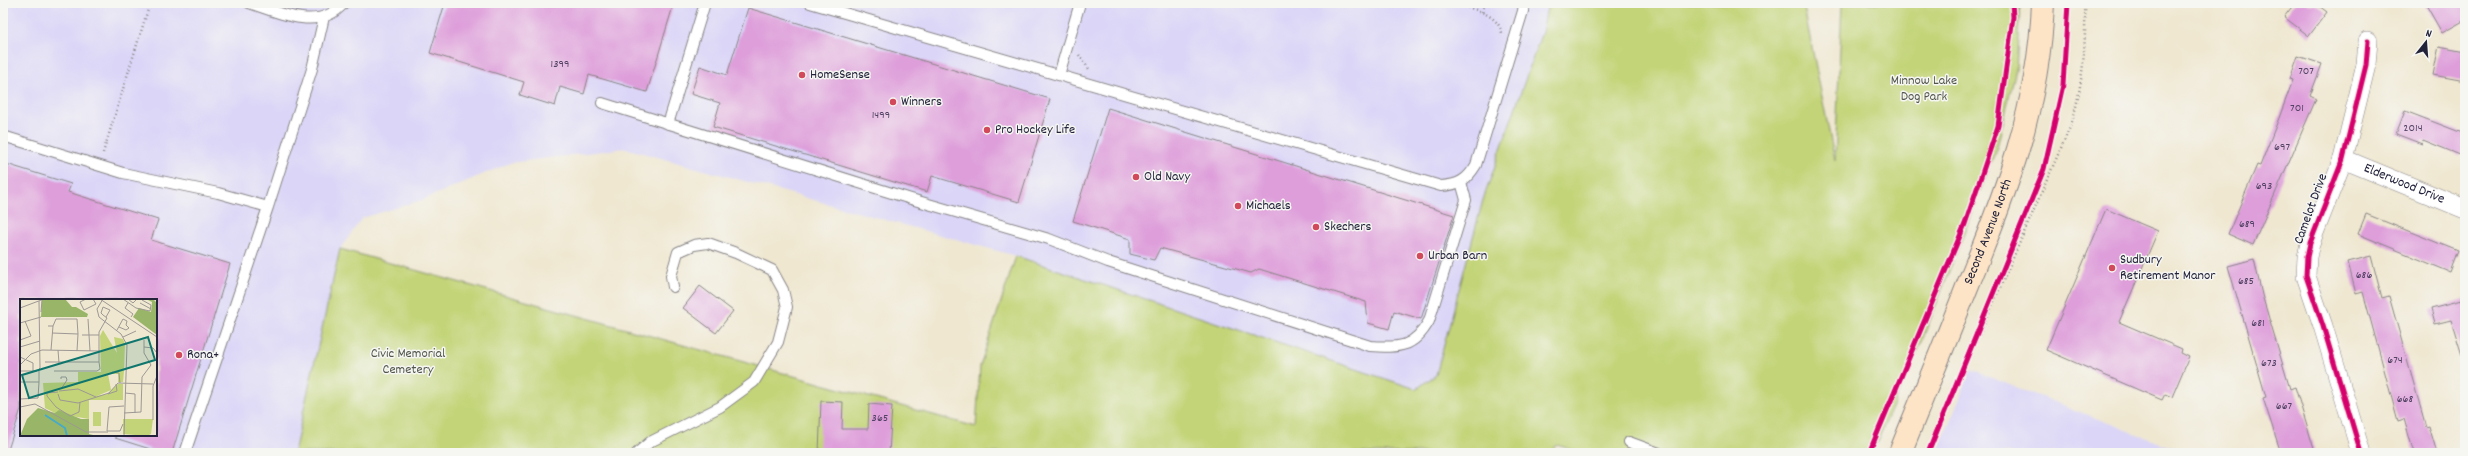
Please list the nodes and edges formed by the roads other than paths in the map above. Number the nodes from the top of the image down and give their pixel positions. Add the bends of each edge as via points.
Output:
1 (249, 3) edge
2 (344, 3) edge
3 (705, 3) edge
4 (810, 3) edge
5 (1080, 3) edge
6 (1524, 3) edge
7 (2043, 3) edge
8 (324, 17) junction
9 (2368, 41) dead end
10 (1059, 76) junction
11 (602, 103) dead end
12 (668, 124) junction
13 (3, 136) edge
14 (2343, 159) junction
15 (1461, 182) junction
16 (268, 207) junction
17 (2465, 209) edge
18 (673, 287) dead end
19 (1629, 442) dead end
20 (185, 453) edge
21 (637, 453) edge
22 (1659, 453) edge
23 (1900, 453) edge
24 (2360, 453) edge

1 - 8 lane via 295,18
2 - 8 lane
3 - 12 lane
4 - 10 lane
5 - 10 lane
6 - 15 lane via 1476,165 1469,177
7 - 23 main road, Second Avenue North via 2042,38 2033,92 2009,182
8 - 16 lane via 312,69
9 - 14 street, Camelot Drive via 2366,65
10 - 15 lane via 1441,186
11 - 12 lane
12 - 15 lane via 1049,239 1108,262 1370,346 1396,348 1421,336 1429,321 1466,200
13 - 16 lane via 123,173 218,192
14 - 17 street, Elderwood Drive
14 - 24 street, Camelot Drive via 2310,243 2306,276 2324,326
16 - 20 lane
18 - 21 lane via 671,276 678,252 694,245 708,244 736,253 772,270 783,290 787,307 778,342 754,382 720,406 650,442
19 - 22 lane

